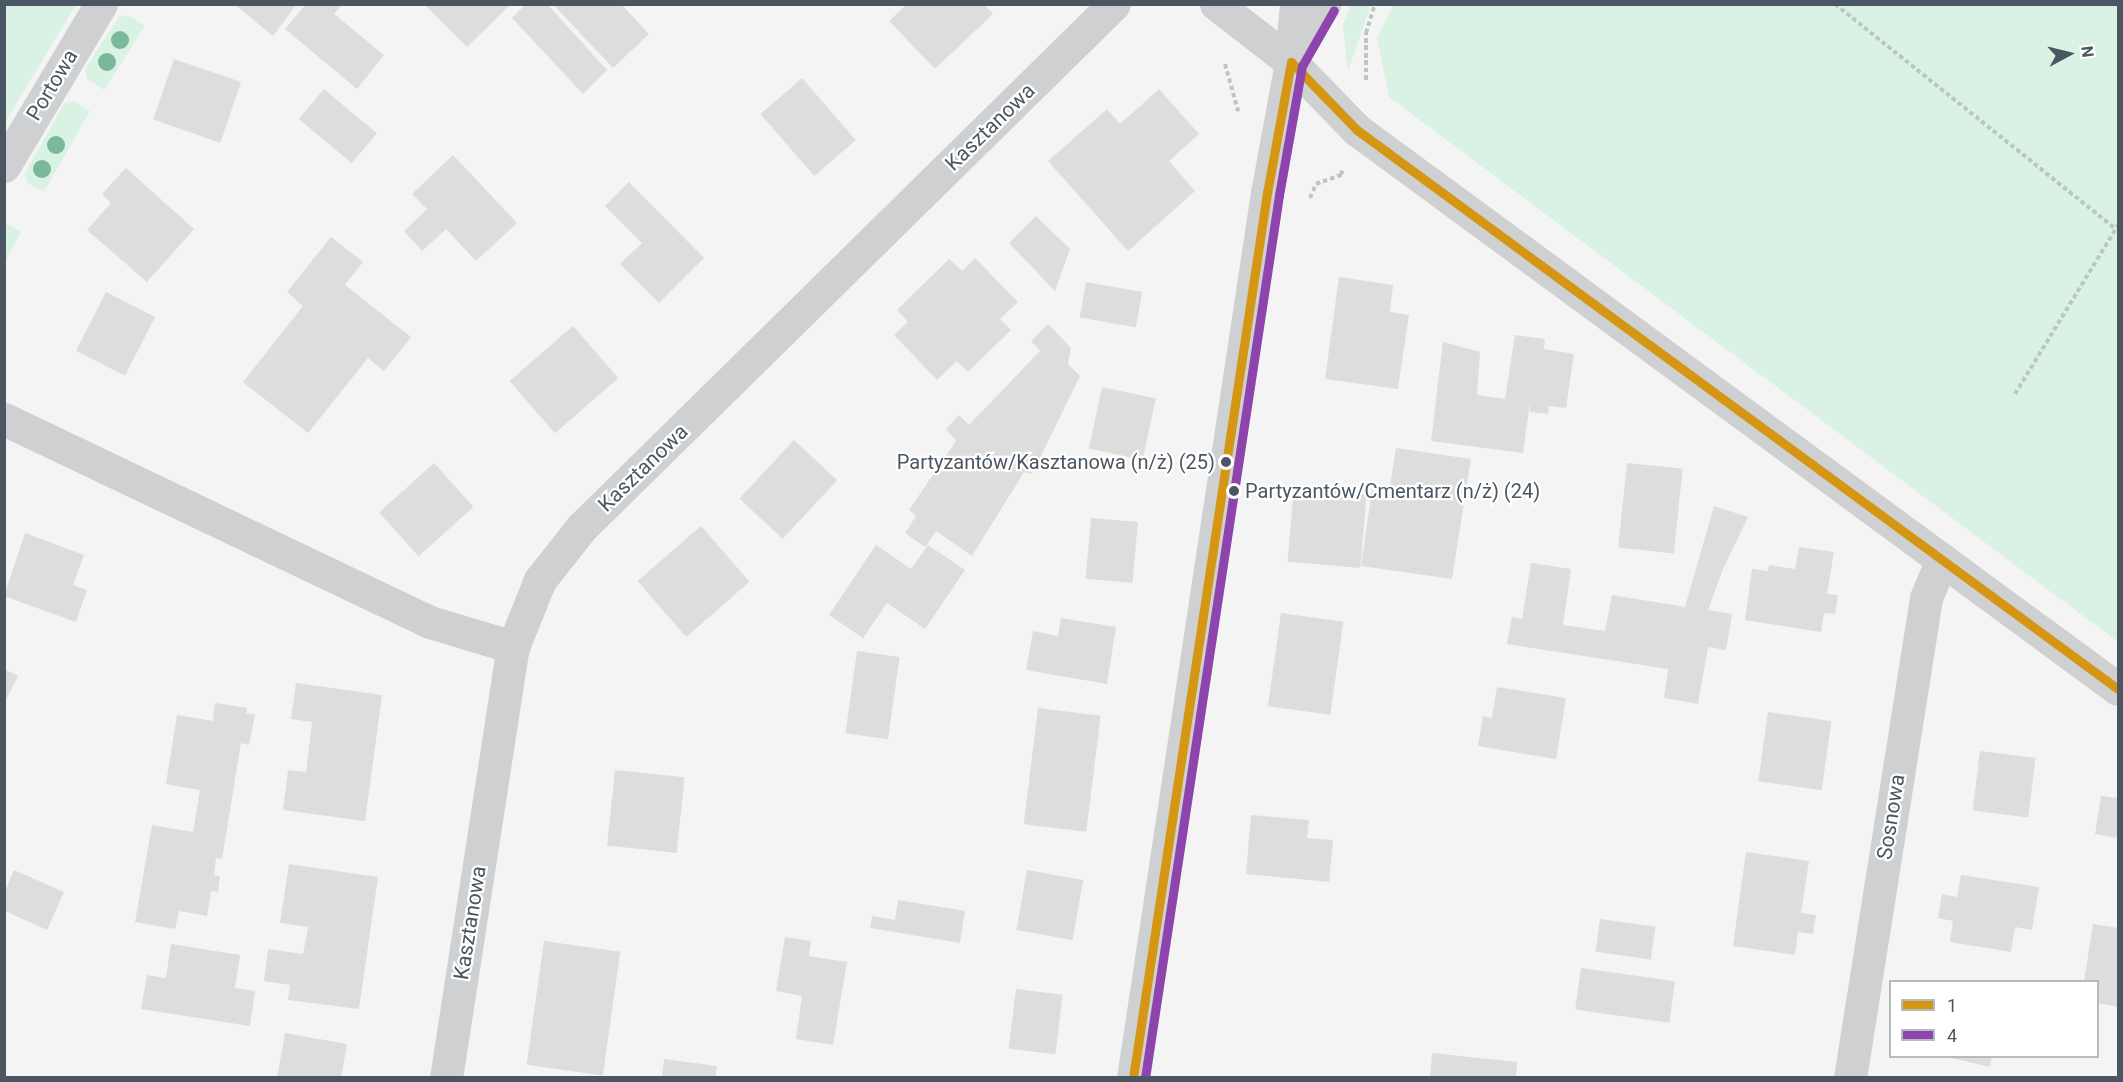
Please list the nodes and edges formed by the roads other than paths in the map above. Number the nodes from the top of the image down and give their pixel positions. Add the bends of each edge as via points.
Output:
1 (101, 4) edge
2 (1114, 4) edge
3 (1216, 4) edge
4 (1296, 4) edge
5 (1324, 4) edge
6 (1291, 62) junction
7 (4, 166) edge
8 (4, 419) edge
9 (1942, 559) junction
10 (513, 647) junction
11 (2118, 689) edge
12 (446, 1077) edge
13 (1133, 1077) edge
14 (1850, 1077) edge

1 - 7 street, Portowa
2 - 10 street, Kasztanowa via 581,528 540,580
3 - 6 street
4 - 6 street
5 - 6 street
6 - 9 street via 1357,130
6 - 13 street via 1267,193
8 - 10 street via 430,622
9 - 11 street
9 - 14 street, Sosnowa via 1926,598
10 - 12 street, Kasztanowa

